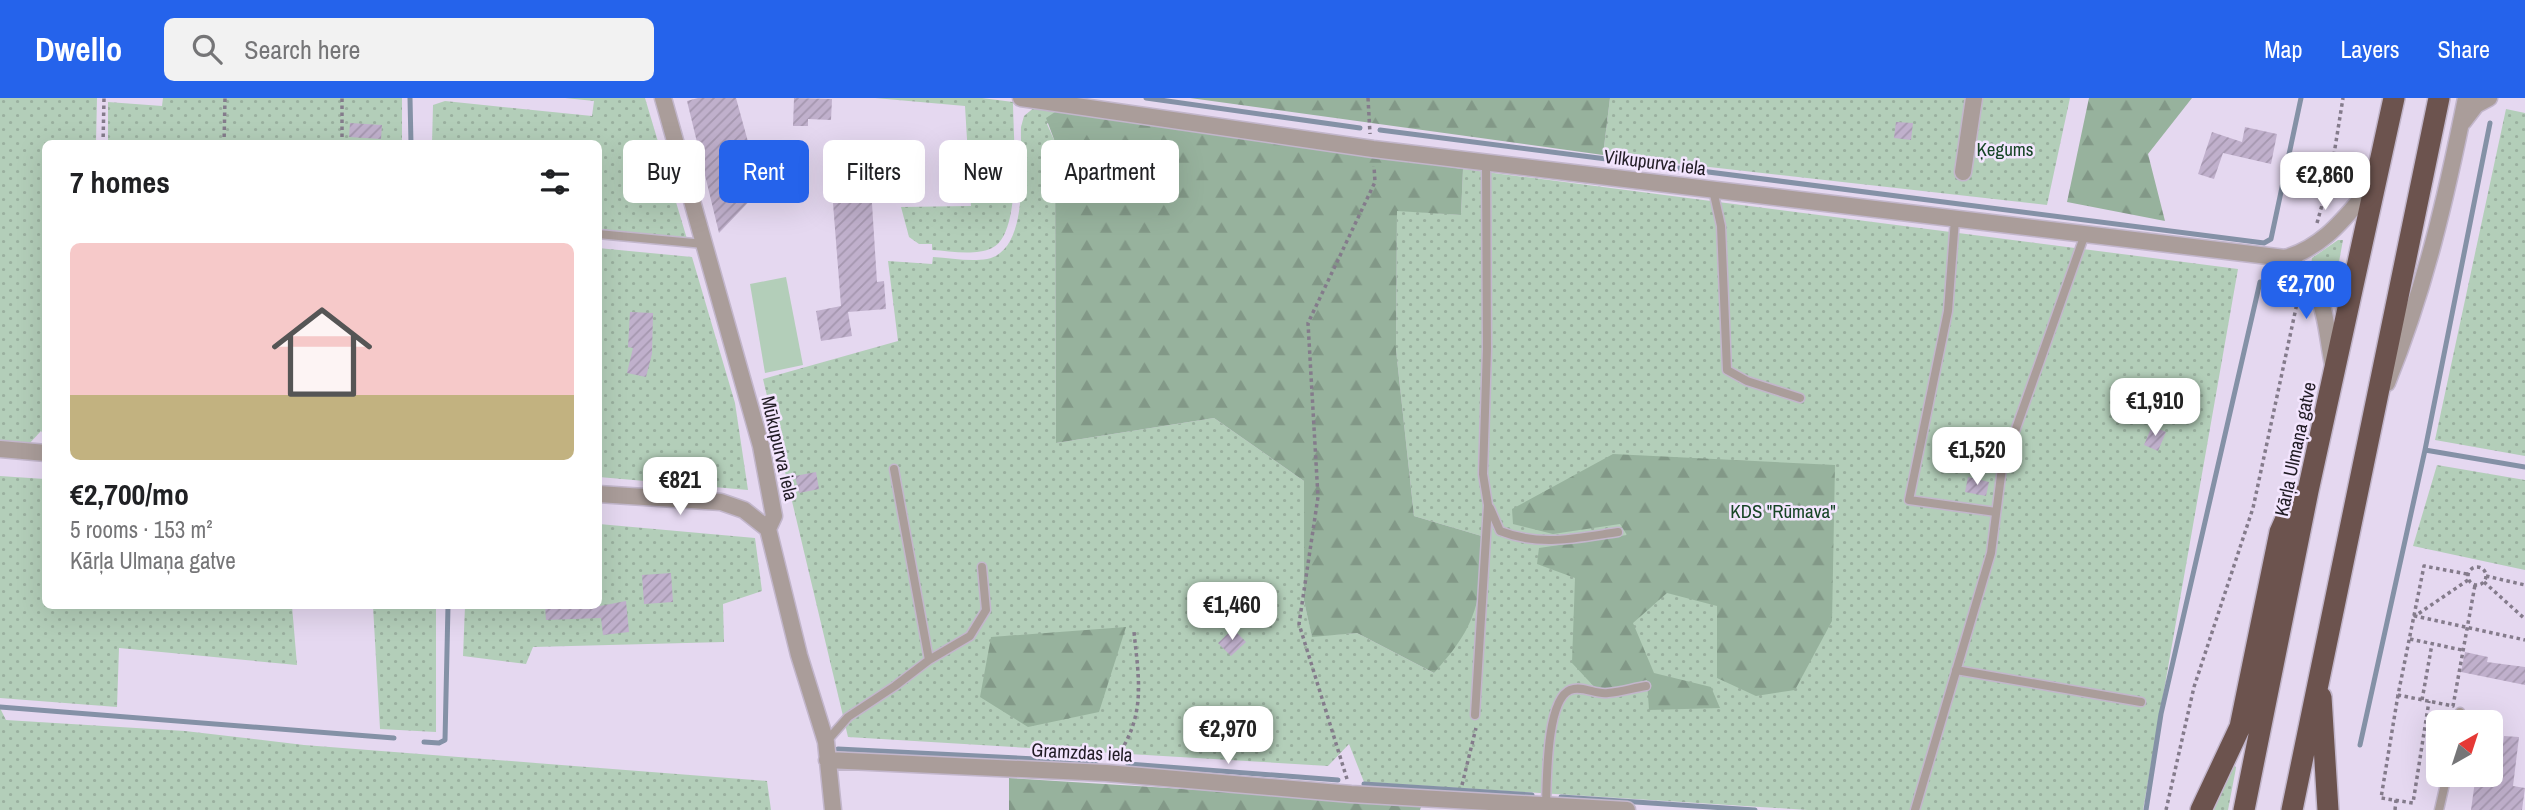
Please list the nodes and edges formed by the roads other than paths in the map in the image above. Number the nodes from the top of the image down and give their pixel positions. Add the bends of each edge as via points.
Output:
1 (663, 98) edge
2 (1021, 98) edge
3 (1974, 98) edge
4 (2393, 98) edge
5 (2439, 98) edge
6 (2466, 98) edge
7 (2489, 98) edge
8 (2460, 127) junction
9 (1486, 162) junction
10 (1963, 172) dead end
11 (2375, 183) junction
12 (1713, 190) junction
13 (1955, 219) junction
14 (602, 234) edge
15 (2085, 234) junction
16 (704, 244) junction
17 (2285, 258) junction
18 (2335, 374) junction
19 (1800, 398) dead end
20 (2373, 418) junction
21 (0, 450) edge
22 (42, 453) edge
23 (894, 469) dead end
24 (2308, 491) junction
25 (602, 494) edge
26 (1488, 505) junction
27 (1996, 512) junction
28 (768, 529) junction
29 (1618, 532) dead end
30 (982, 567) dead end
31 (929, 660) junction
32 (1956, 670) junction
33 (2319, 674) junction
34 (1646, 686) dead end
35 (2141, 702) dead end
36 (1475, 715) road end
37 (825, 742) junction
38 (827, 760) junction
39 (2444, 788) edge
40 (1546, 805) junction
41 (834, 810) edge
42 (1627, 810) edge
43 (1915, 810) edge
44 (2201, 810) edge
45 (2244, 810) edge
46 (2292, 810) edge
47 (2328, 810) edge
48 (2439, 810) edge

1 - 16 street, Mūkupurva iela
2 - 9 street, Vilkupurva iela
3 - 10 street
4 - 11 highway, Kārļa Ulmaņa gatve
5 - 20 highway
6 - 8 street
7 - 8 street via 2469,111
8 - 20 street via 2423,289
9 - 12 street, Vilkupurva iela
9 - 26 lane via 1483,474
11 - 17 street via 2309,251
11 - 18 highway, Kārļa Ulmaņa gatve
12 - 13 street, Vilkupurva iela
12 - 19 lane via 1721,226 1727,370
13 - 15 street, Vilkupurva iela
13 - 27 lane via 1948,311 1909,500
14 - 16 lane
15 - 17 street, Vilkupurva iela
15 - 27 lane via 2003,468
16 - 28 street, Mūkupurva iela via 761,446 774,516
17 - 18 street via 2304,269 2319,292
18 - 24 highway, Kārļa Ulmaņa gatve
20 - 33 highway
21 - 22 street
23 - 31 lane
24 - 44 highway via 2292,505 2280,532 2240,727
24 - 45 highway, Kārļa Ulmaņa gatve
25 - 28 street via 721,502 744,509
26 - 29 lane via 1500,531 1513,536 1549,542
26 - 36 lane
27 - 32 lane via 1991,553
28 - 37 street, Mūkupurva iela
30 - 31 lane via 986,610 977,628 962,643
31 - 37 lane via 848,717
32 - 35 lane
32 - 43 lane
33 - 46 highway
33 - 47 highway
34 - 40 lane via 1605,694 1570,690 1562,696 1556,706 1548,757
37 - 38 street, Mūkupurva iela
38 - 40 street, Gramzdas iela via 1106,773
38 - 41 street, Mūkupurva iela
39 - 48 lane
40 - 42 street, Gramzdas iela

